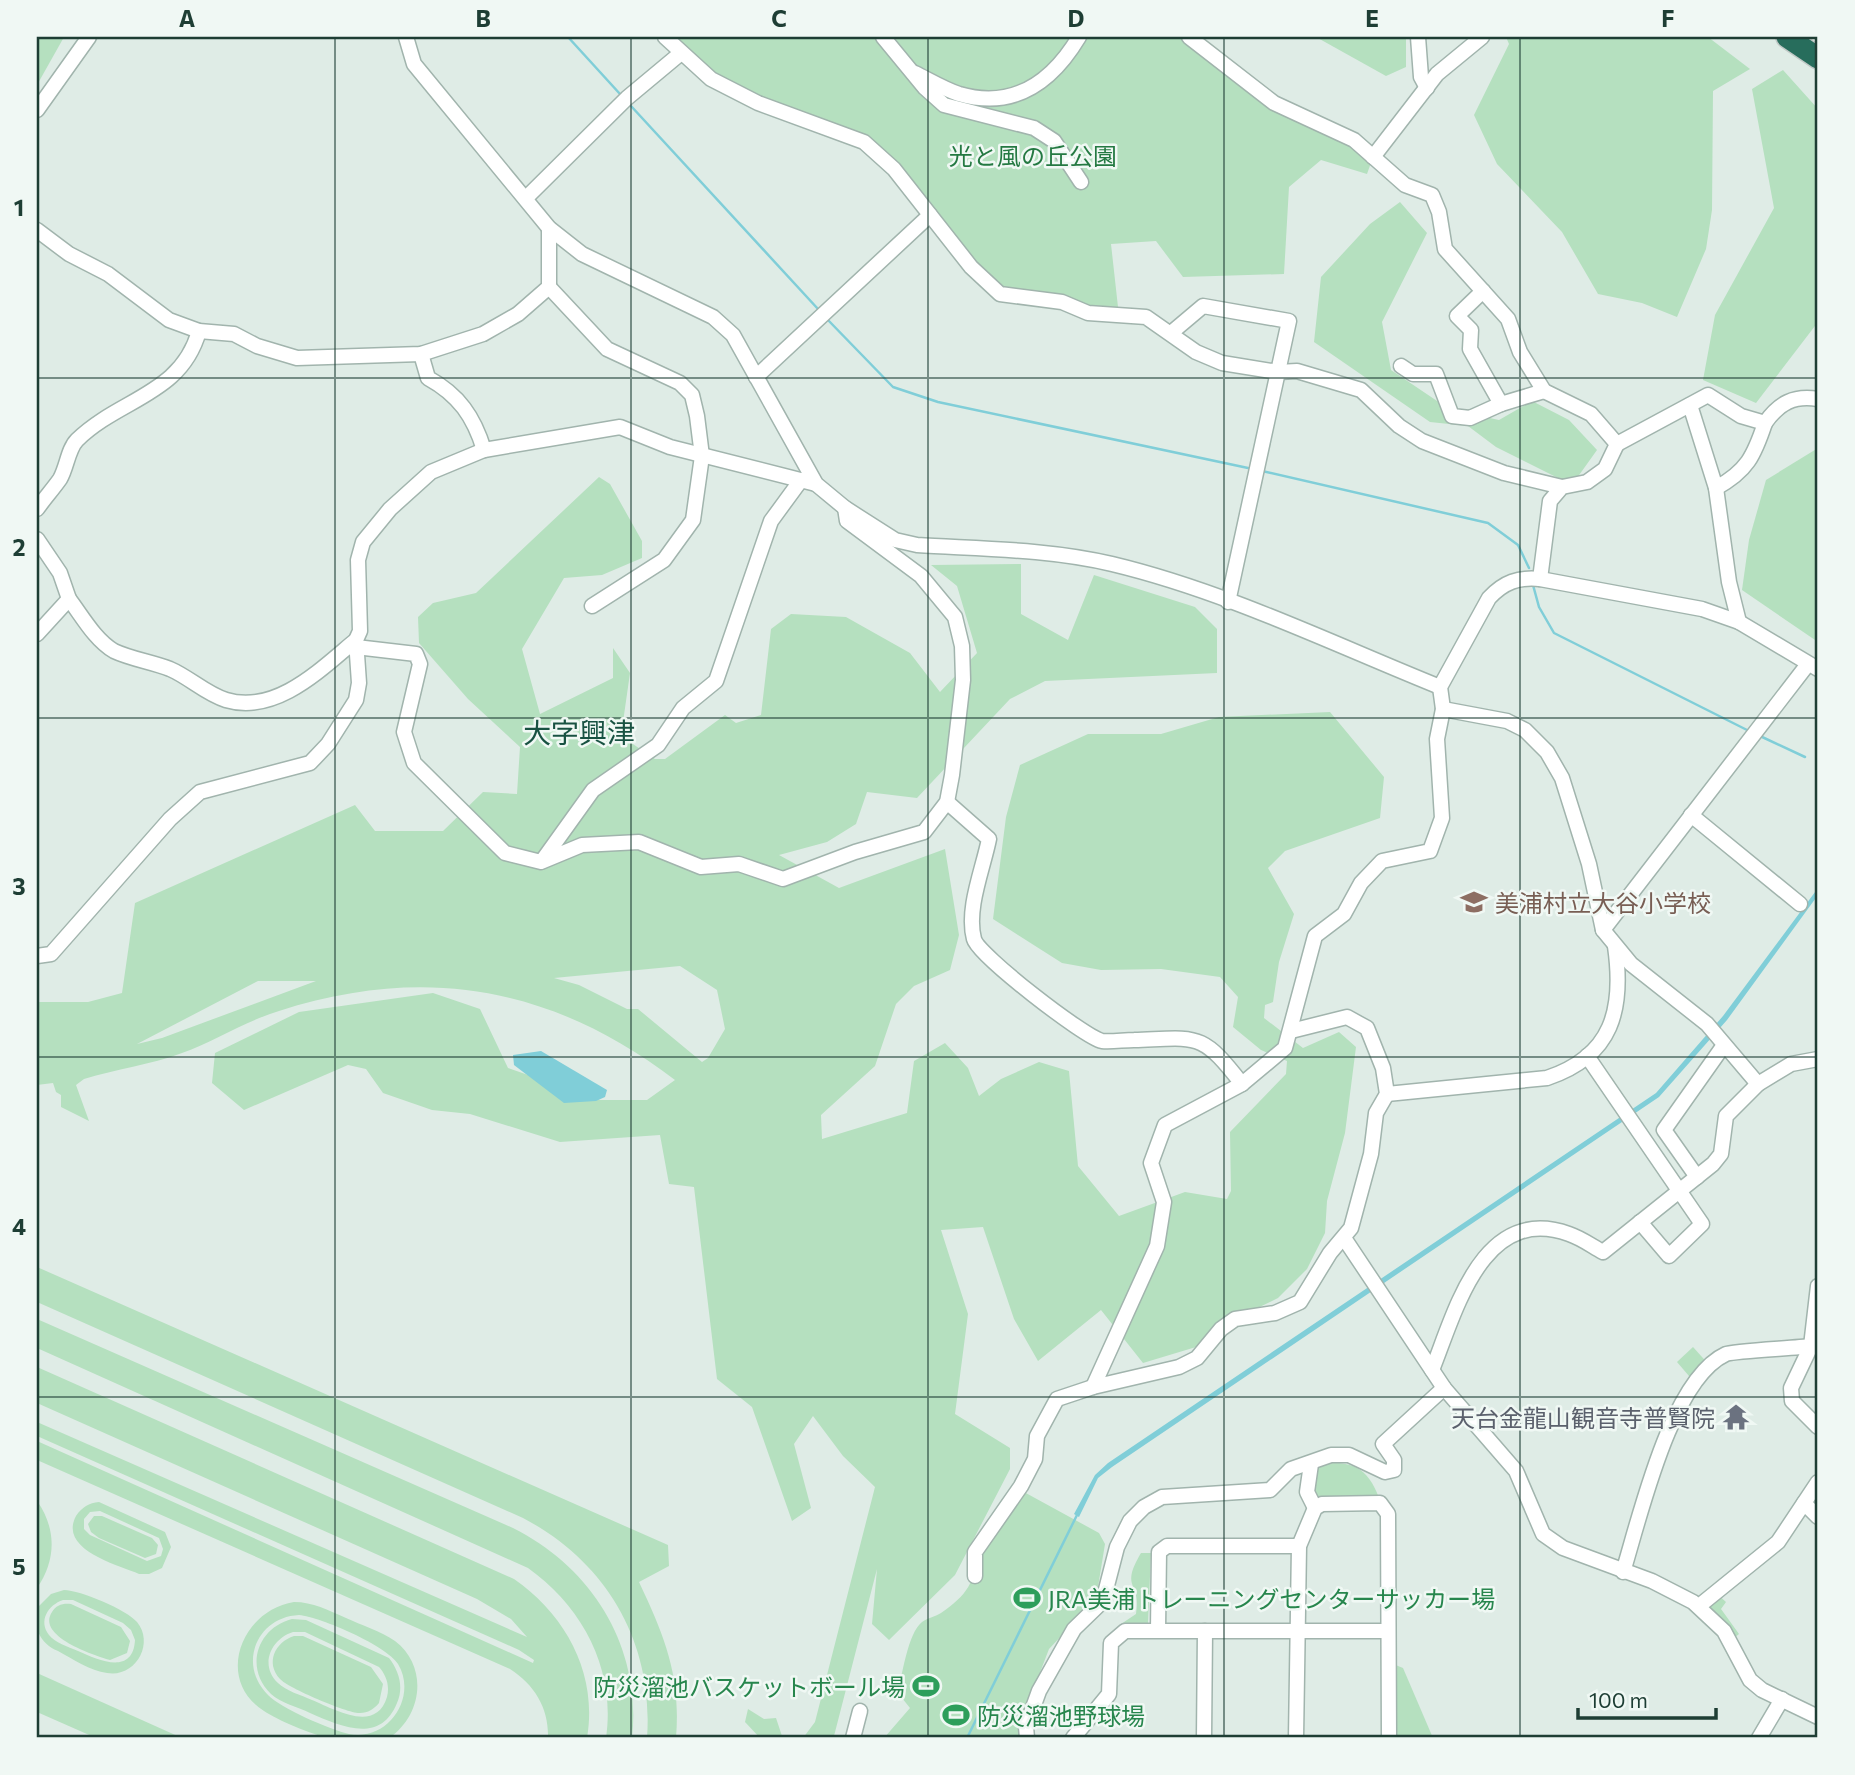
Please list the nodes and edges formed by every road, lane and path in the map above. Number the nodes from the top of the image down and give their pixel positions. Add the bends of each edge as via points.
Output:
1 (89, 37) edge
2 (405, 37) edge
3 (665, 37) edge
4 (883, 37) edge
5 (1079, 37) edge
6 (1189, 37) edge
7 (1418, 37) edge
8 (1482, 37) edge
9 (1787, 37) edge
10 (681, 53) junction
11 (1818, 58) edge
12 (912, 72) junction
13 (1427, 88) junction
14 (37, 110) edge
15 (1373, 156) junction
16 (1081, 182) dead end
17 (526, 198) junction
18 (930, 215) junction
19 (549, 228) junction
20 (37, 230) edge
21 (549, 287) junction
22 (1483, 291) junction
23 (199, 331) junction
24 (1171, 333) junction
25 (421, 354) junction
26 (1401, 366) dead end
27 (1278, 372) junction
28 (756, 377) junction
29 (1544, 391) junction
30 (1818, 399) edge
31 (1501, 404) junction
32 (1689, 405) junction
33 (1765, 423) junction
34 (1616, 444) junction
35 (484, 450) junction
36 (702, 456) junction
37 (801, 480) junction
38 (817, 484) junction
39 (1562, 487) junction
40 (1716, 488) junction
41 (845, 508) junction
42 (37, 509) edge
43 (37, 539) edge
44 (1540, 579) junction
45 (69, 599) junction
46 (1228, 602) junction
47 (592, 606) dead end
48 (1739, 622) junction
49 (37, 634) edge
50 (356, 644) junction
51 (1813, 667) edge
52 (1440, 687) junction
53 (1443, 709) junction
54 (947, 802) junction
55 (1690, 815) junction
56 (541, 862) junction
57 (1800, 904) dead end
58 (1603, 930) junction
59 (1615, 946) junction
60 (37, 956) edge
61 (1291, 1031) junction
62 (1716, 1035) junction
63 (1587, 1056) junction
64 (1818, 1059) edge
65 (1242, 1084) junction
66 (1758, 1084) junction
67 (1387, 1094) junction
68 (1697, 1177) junction
69 (1677, 1192) junction
70 (1640, 1222) junction
71 (1344, 1238) junction
72 (1818, 1286) edge
73 (1811, 1346) junction
74 (1433, 1370) junction
75 (1093, 1387) junction
76 (1444, 1388) junction
77 (1818, 1427) edge
78 (1311, 1464) junction
79 (1818, 1482) edge
80 (1804, 1503) junction
81 (1315, 1508) junction
82 (1818, 1517) edge
83 (1299, 1546) junction
84 (1623, 1572) junction
85 (975, 1576) dead end
86 (1699, 1606) junction
87 (1158, 1630) junction
88 (1205, 1630) junction
89 (1296, 1630) junction
90 (1388, 1631) junction
91 (1782, 1699) junction
92 (860, 1711) dead end
93 (1818, 1717) edge
94 (853, 1738) edge
95 (1027, 1738) edge
96 (1073, 1738) edge
97 (1204, 1738) edge
98 (1296, 1738) edge
99 (1389, 1738) edge
100 (1759, 1738) edge

1 - 14 street
2 - 17 street via 414,64
3 - 10 street
4 - 12 street
5 - 12 street via 1063,63 1031,90 998,98 959,94
6 - 15 street via 1274,103 1354,139
7 - 13 street via 1421,76
8 - 13 street
9 - 11 highway
10 - 17 street via 627,98
10 - 18 street via 711,79 758,103 864,142 894,169
12 - 16 street via 944,104 1034,128 1054,141
13 - 15 street
15 - 22 street via 1405,185 1432,195 1445,249
17 - 19 street
18 - 24 street via 971,267 1000,294 1062,302 1088,313 1146,317
18 - 28 street
19 - 21 street
19 - 28 street via 582,254 713,317 733,335
20 - 23 street via 69,254 108,274 169,320
21 - 25 street via 518,314 483,334
21 - 36 street via 607,349 680,383 692,395
22 - 29 street via 1508,319 1520,352
22 - 31 street via 1457,316 1471,330 1470,349
23 - 25 street via 234,334 297,358
23 - 42 street via 179,371 75,441 61,477
24 - 27 street via 1196,352 1222,363
24 - 27 street via 1203,306 1289,321
25 - 35 street via 428,378 445,387 470,412
26 - 31 street via 1413,373 1436,374 1451,416 1470,418
27 - 39 street via 1297,371 1361,390 1422,441 1504,473
27 - 46 street
28 - 38 street
29 - 31 street
29 - 34 street via 1591,414
30 - 33 street via 1795,397 1774,410
32 - 33 street via 1708,395 1741,416
32 - 34 street
32 - 40 street
33 - 40 street via 1755,454 1736,477
34 - 39 street via 1605,469 1587,482
35 - 36 street via 620,427
35 - 50 street via 431,472 363,541 358,560 360,631
36 - 37 street
36 - 47 street via 693,520 664,560
37 - 38 street
37 - 56 street via 771,521 716,681 683,708 658,745 593,790
38 - 41 street
39 - 44 street via 1550,500 1546,514
40 - 48 street
41 - 46 street via 895,540 1111,564
41 - 54 street via 848,521 921,576 955,617 963,680
43 - 45 street via 61,573
44 - 48 street via 1702,609
44 - 52 street via 1516,579 1500,586
45 - 49 street
45 - 50 street via 103,643 172,670 225,700 253,702 282,695
46 - 52 street
48 - 51 street
50 - 56 street via 416,654 420,664 404,733 414,763 505,853
50 - 60 street via 356,700 310,763 201,792 170,819 51,954
51 - 55 street via 1763,721
52 - 53 street
53 - 58 street via 1507,721 1525,730 1546,752 1562,778 1589,864
53 - 61 street via 1437,739 1442,818 1430,851 1382,861 1361,883 1344,914 1315,936
54 - 56 street via 924,832 783,879 738,864 701,866 639,842 582,845
54 - 65 street via 989,839 972,922 975,942 993,962 1083,1033 1102,1041 1196,1039 1216,1051
55 - 57 street
55 - 58 street
58 - 59 street
59 - 62 street
59 - 63 street via 1619,1002 1605,1038
61 - 65 street via 1285,1048
61 - 67 street via 1347,1017 1367,1028 1383,1068
62 - 66 street
62 - 68 street via 1664,1130
63 - 67 street via 1568,1071 1547,1078
63 - 69 street
64 - 66 street via 1791,1064
65 - 75 street via 1165,1125 1151,1163 1164,1202 1157,1245
66 - 68 street via 1726,1116 1721,1154
67 - 71 street via 1376,1113 1371,1154
68 - 69 street
69 - 70 street
69 - 70 street via 1702,1224 1669,1256
70 - 74 street via 1603,1252 1568,1233 1541,1230 1505,1240 1487,1253 1462,1290
71 - 74 street
71 - 75 street via 1300,1303 1275,1313 1235,1319 1197,1359 1179,1367
72 - 73 street
73 - 77 street via 1791,1388 1792,1401
73 - 84 street via 1725,1354 1695,1383 1668,1432
74 - 76 street
75 - 85 street via 1057,1399 1046,1413 1035,1458 1021,1486 975,1552
76 - 78 street via 1383,1444 1394,1460 1394,1470 1385,1472 1349,1455 1331,1455
76 - 84 street via 1516,1471 1543,1534 1563,1548
78 - 81 street via 1307,1492
78 - 95 street via 1291,1469 1270,1490 1162,1497 1144,1507 1130,1521 1117,1547 1103,1601 1074,1629 1039,1691 1026,1727
79 - 80 street
80 - 82 street
80 - 86 street via 1778,1542
81 - 83 street
81 - 90 street via 1380,1503 1388,1514
83 - 87 street via 1167,1546 1159,1552
83 - 89 street
84 - 86 street
86 - 91 street via 1724,1631 1751,1680
87 - 88 street
87 - 96 street via 1125,1631 1111,1643 1109,1694
88 - 89 street
88 - 97 street
89 - 90 street
89 - 98 street
90 - 99 street
91 - 93 street
91 - 100 street
92 - 94 street

